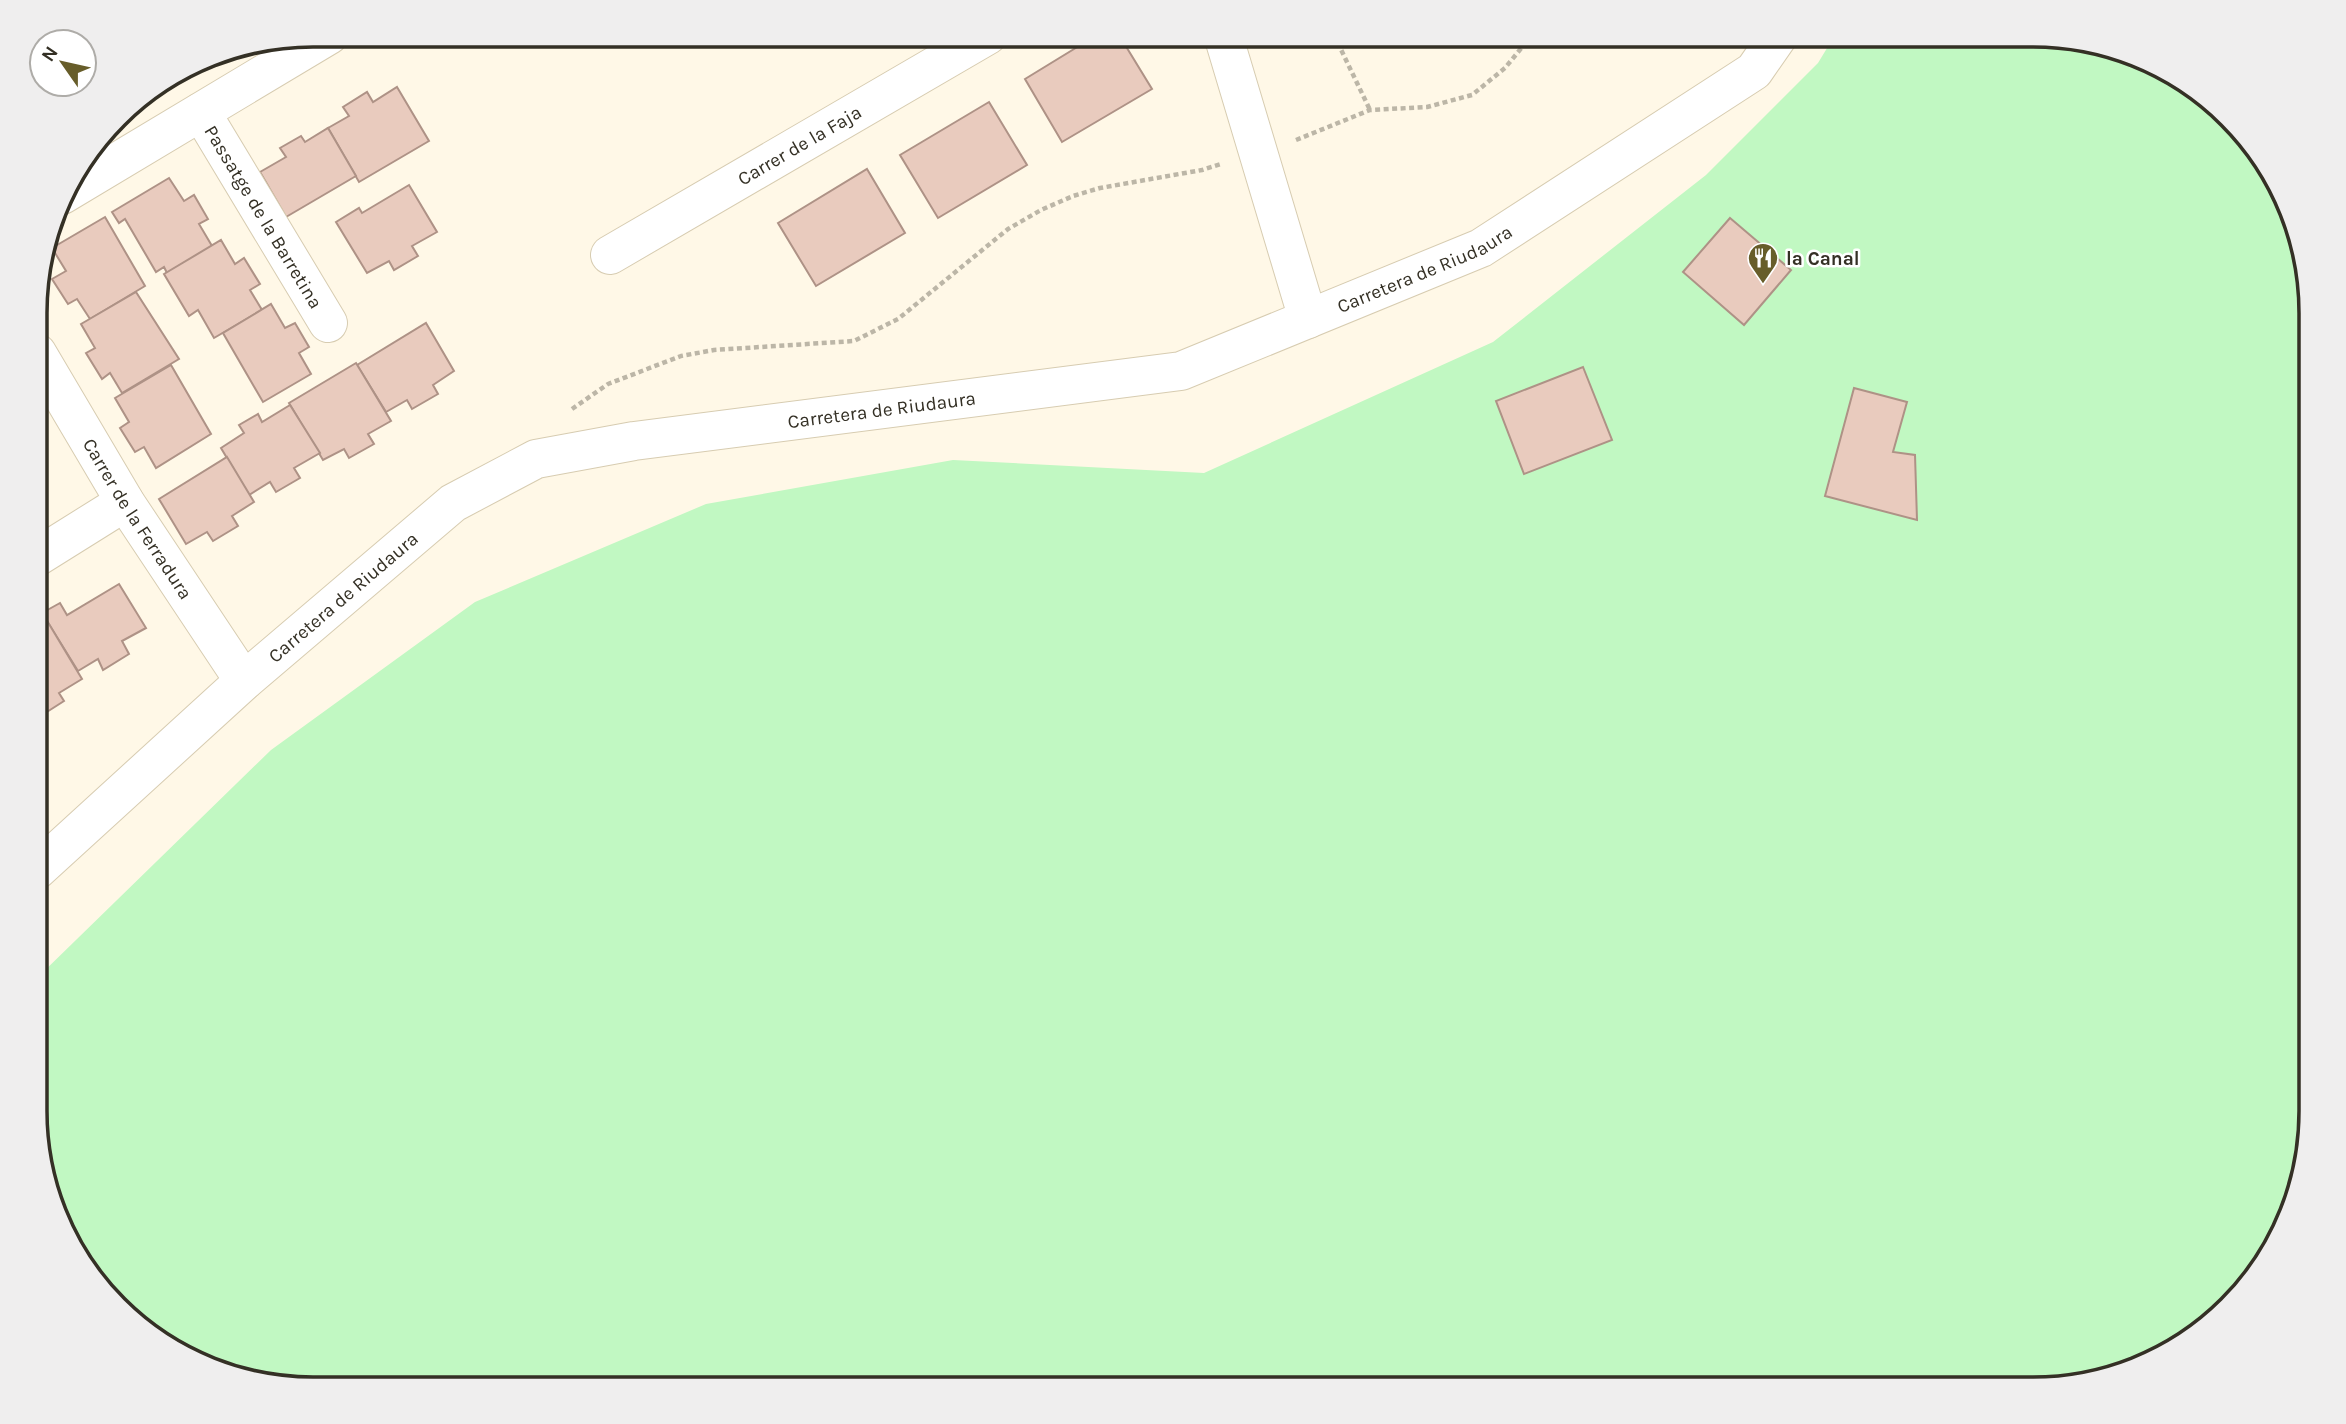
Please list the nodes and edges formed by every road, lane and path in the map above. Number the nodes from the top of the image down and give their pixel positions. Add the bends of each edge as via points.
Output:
1 (309, 47) edge
2 (967, 47) edge
3 (1227, 47) edge
4 (1340, 47) edge
5 (1522, 47) edge
6 (1771, 47) edge
7 (1370, 110) junction
8 (201, 112) junction
9 (1293, 141) dead end
10 (1228, 162) dead end
11 (81, 184) edge
12 (610, 255) dead end
13 (1308, 319) junction
14 (328, 323) dead end
15 (47, 370) edge
16 (564, 417) dead end
17 (125, 502) junction
18 (47, 551) edge
19 (244, 681) junction
20 (47, 861) edge

1 - 8 street
2 - 12 street, Carrer de la Faja
3 - 13 street
4 - 7 path
5 - 7 path via 1472,95 1427,107
6 - 13 street, Carretera de Riudaura via 1754,71 1481,248
7 - 9 path
8 - 11 street
8 - 14 street, Passatge de la Barretina
10 - 16 path via 1100,188 1041,210 1008,229 898,320 854,341 714,349 681,356 608,384
13 - 19 street, Carretera de Riudaura via 1181,371 634,441 536,459 453,503
15 - 17 street, Carrer de la Ferradura
17 - 18 street
17 - 19 street, Carrer de la Ferradura
19 - 20 street, Carretera de Riudaura

